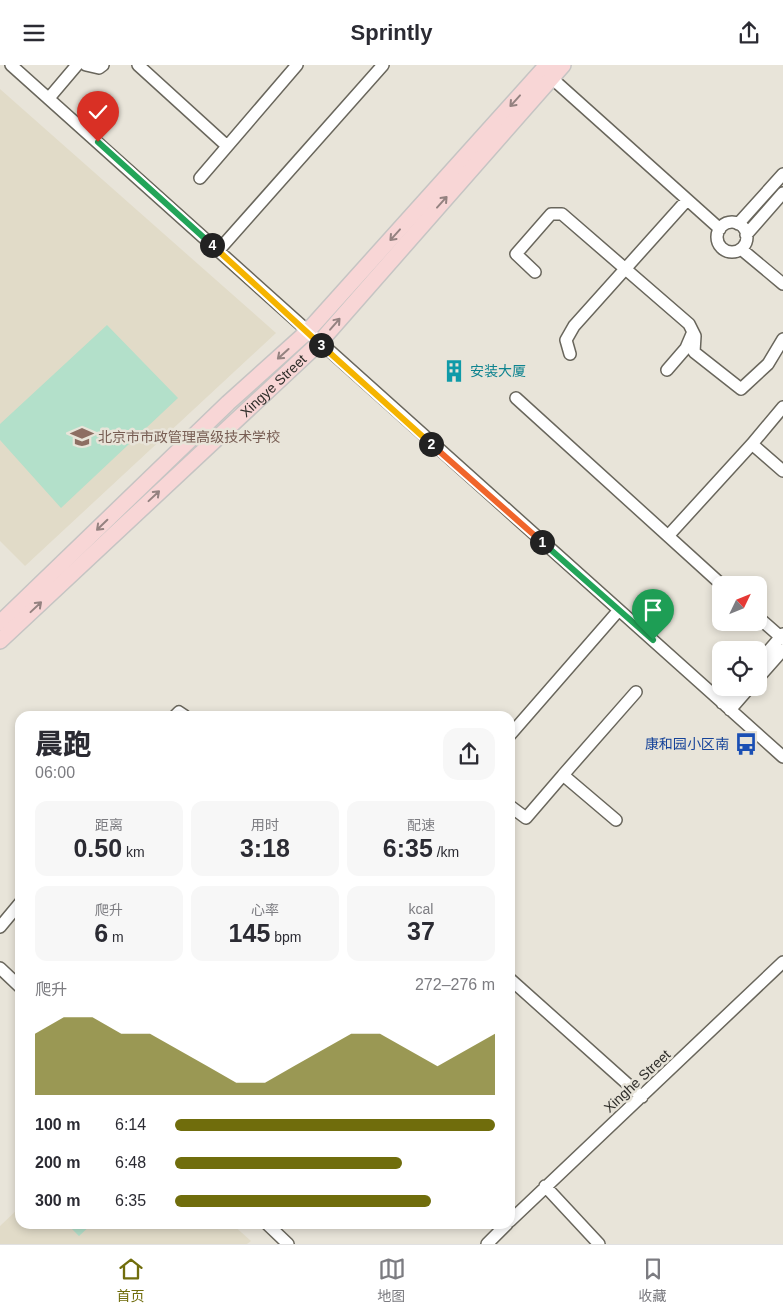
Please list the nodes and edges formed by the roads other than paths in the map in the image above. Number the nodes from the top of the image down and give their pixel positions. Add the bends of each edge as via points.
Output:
1 (11, 65) edge
2 (77, 65) edge
3 (86, 65) edge
4 (103, 65) edge
5 (138, 65) edge
6 (297, 65) edge
7 (383, 65) edge
8 (564, 65) edge
9 (152, 70) edge
10 (547, 71) edge
11 (49, 98) junction
12 (227, 146) junction
13 (783, 174) edge
14 (200, 177) dead end
15 (783, 193) edge
16 (687, 200) junction
17 (738, 224) junction
18 (720, 229) junction
19 (746, 235) junction
20 (741, 249) junction
21 (218, 251) junction
22 (625, 269) junction
23 (535, 273) dead end
24 (783, 284) edge
25 (307, 332) junction
26 (692, 332) junction
27 (783, 339) edge
28 (319, 343) junction
29 (570, 355) dead end
30 (667, 370) dead end
31 (516, 398) dead end
32 (783, 407) edge
33 (752, 444) junction
34 (783, 471) edge
35 (668, 537) junction
36 (712, 576) edge
37 (619, 610) junction
38 (0, 623) edge
39 (768, 625) edge
40 (782, 637) edge
41 (0, 641) edge
42 (783, 650) edge
43 (767, 653) edge
44 (767, 668) edge
45 (636, 692) dead end
46 (731, 696) edge
47 (739, 696) edge
48 (726, 706) junction
49 (515, 729) edge
50 (783, 757) edge
51 (563, 775) junction
52 (515, 810) edge
53 (616, 820) dead end
54 (15, 909) edge
55 (0, 927) edge
56 (783, 962) edge
57 (0, 968) edge
58 (15, 982) edge
59 (515, 983) edge
60 (642, 1097) junction
61 (545, 1186) junction
62 (515, 1217) edge
63 (272, 1229) edge
64 (503, 1229) edge
65 (288, 1244) edge
66 (487, 1244) edge
67 (599, 1244) edge

1 - 11 street
2 - 11 street
3 - 4 street via 100,68
5 - 9 street
6 - 12 street
7 - 21 street
8 - 10 main road, Xingye Street
9 - 12 street
10 - 16 street
10 -> 25 main road, Xingye Street
28 -> 10 main road, Xingye Street
11 - 21 street
12 - 14 street
13 - 17 street
15 - 19 street
16 - 18 street
16 - 22 street
17 - 18 street via 729,223
17 - 19 street
18 - 20 street via 718,241 722,249 732,252
19 - 20 street
20 - 24 street
21 - 25 street
22 - 23 street via 562,213 551,213 516,254
22 - 26 street via 689,324
22 - 29 street via 574,326 566,340
25 - 28 street
25 -> 38 main road, Xingye Street via 228,403
26 - 27 street via 694,351 741,389 768,364
26 - 30 street via 686,348
28 - 37 street
41 -> 28 main road, Xingye Street
31 - 35 street
32 - 33 street
33 - 34 street
33 - 35 street
35 - 36 street
37 - 48 street
37 - 49 street
39 - 40 street
40 - 43 street
42 - 44 street
45 - 51 street
46 - 48 street
47 - 48 street
48 - 50 street
51 - 52 street via 526,818
51 - 53 street
54 - 55 street
56 - 60 street, Xinghe Street
57 - 58 street
59 - 60 street
60 - 61 street, Xinghe Street
61 - 62 street, Xinghe Street
61 - 67 street
63 - 65 street
64 - 66 street, Xinghe Street

